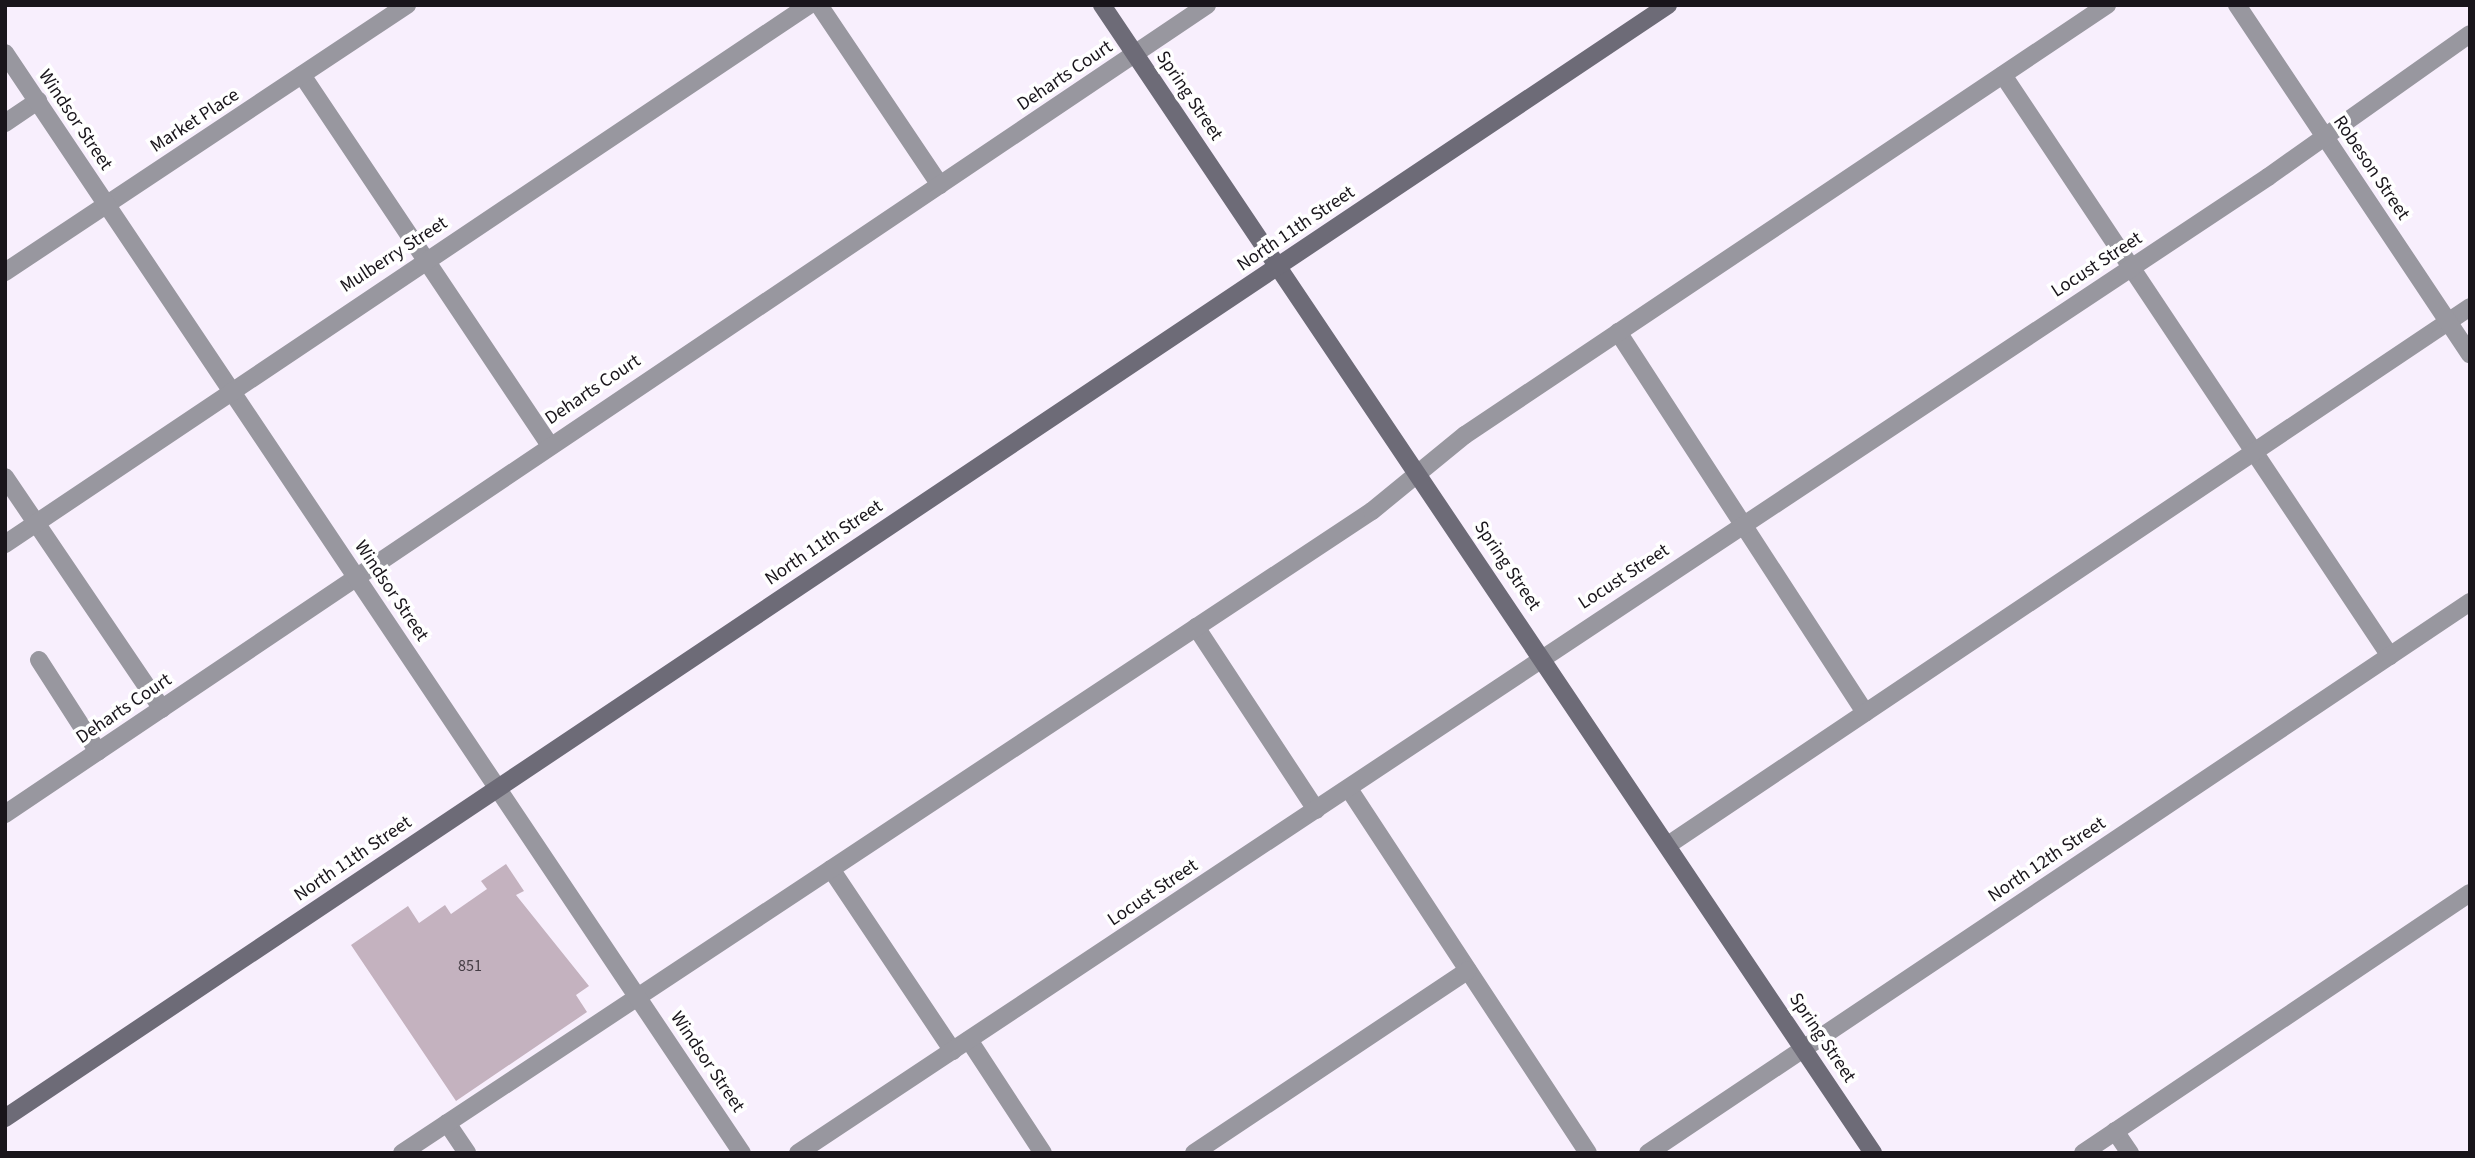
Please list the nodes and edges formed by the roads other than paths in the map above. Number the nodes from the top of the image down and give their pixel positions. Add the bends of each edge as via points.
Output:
1 (407, 5) edge
2 (809, 5) edge
3 (819, 5) edge
4 (1102, 5) edge
5 (1207, 5) edge
6 (1668, 5) edge
7 (2107, 5) edge
8 (2237, 5) edge
9 (2470, 34) edge
10 (5, 52) edge
11 (1135, 54) junction
12 (302, 75) junction
13 (2003, 75) junction
14 (38, 102) junction
15 (5, 122) edge
16 (2325, 135) junction
17 (940, 185) junction
18 (107, 204) junction
19 (425, 259) junction
20 (1278, 266) junction
21 (2131, 268) junction
22 (5, 272) edge
23 (2470, 307) edge
24 (2448, 322) junction
25 (1618, 332) junction
26 (2470, 354) edge
27 (230, 388) junction
28 (549, 444) junction
29 (2255, 453) junction
30 (1418, 473) junction
31 (5, 477) edge
32 (36, 523) junction
33 (1743, 524) junction
34 (5, 544) edge
35 (356, 575) junction
36 (2470, 602) edge
37 (1196, 627) junction
38 (1542, 656) junction
39 (2390, 656) junction
40 (39, 660) dead end
41 (162, 709) junction
42 (1865, 713) junction
43 (98, 752) junction
44 (498, 787) junction
45 (1349, 789) junction
46 (1316, 810) junction
47 (5, 814) edge
48 (1668, 845) junction
49 (831, 869) junction
50 (2470, 893) edge
51 (1468, 970) junction
52 (638, 997) junction
53 (969, 1040) junction
54 (1803, 1048) junction
55 (953, 1051) junction
56 (5, 1118) edge
57 (447, 1123) junction
58 (2115, 1131) junction
59 (402, 1153) edge
60 (467, 1153) edge
61 (742, 1153) edge
62 (798, 1153) edge
63 (1044, 1153) edge
64 (1194, 1153) edge
65 (1588, 1153) edge
66 (1648, 1153) edge
67 (1872, 1153) edge
68 (2083, 1153) edge
69 (2130, 1153) edge

1 - 12 street, Market Place
2 - 19 street, Mulberry Street
3 - 17 street
4 - 11 street, Spring Street
5 - 11 street, Deharts Court
6 - 20 street, North 11th Street
7 - 13 street
8 - 16 street, Robeson Street
9 - 16 street, Locust Street
10 - 14 street, Windsor Street
11 - 17 street, Deharts Court
11 - 20 street, Spring Street
12 - 18 street, Market Place
12 - 19 street
13 - 21 street
13 - 25 street
14 - 15 street
14 - 18 street, Windsor Street
16 - 21 street, Locust Street
16 - 24 street, Robeson Street
17 - 28 street, Deharts Court
18 - 22 street, Market Place
18 - 27 street, Windsor Street
19 - 27 street, Mulberry Street
19 - 28 street
20 - 30 street, Spring Street
20 - 44 street, North 11th Street
21 - 29 street
21 - 33 street, Locust Street
23 - 24 street
24 - 26 street, Robeson Street
24 - 29 street
25 - 30 street
25 - 33 street
27 - 32 street, Mulberry Street
27 - 35 street, Windsor Street
28 - 35 street, Deharts Court
29 - 39 street
29 - 42 street
30 - 37 street via 1372,511
30 - 38 street, Spring Street
31 - 32 street
32 - 34 street, Mulberry Street
32 - 41 street
33 - 38 street, Locust Street
33 - 42 street
35 - 41 street, Deharts Court
35 - 44 street, Windsor Street
36 - 39 street, North 12th Street
37 - 46 street
37 - 49 street
38 - 45 street, Locust Street
38 - 48 street, Spring Street
39 - 54 street, North 12th Street
40 - 43 street
41 - 43 street, Deharts Court
42 - 48 street
43 - 47 street, Deharts Court
44 - 52 street, Windsor Street
44 - 56 street, North 11th Street
45 - 46 street, Locust Street
45 - 51 street
46 - 53 street, Locust Street
48 - 54 street, Spring Street
49 - 52 street
49 - 55 street
50 - 58 street
51 - 64 street
51 - 65 street
52 - 57 street
52 - 61 street, Windsor Street
53 - 55 street, Locust Street
53 - 63 street
54 - 66 street, North 12th Street
54 - 67 street, Spring Street
55 - 62 street, Locust Street
57 - 59 street
57 - 60 street
58 - 68 street
58 - 69 street

